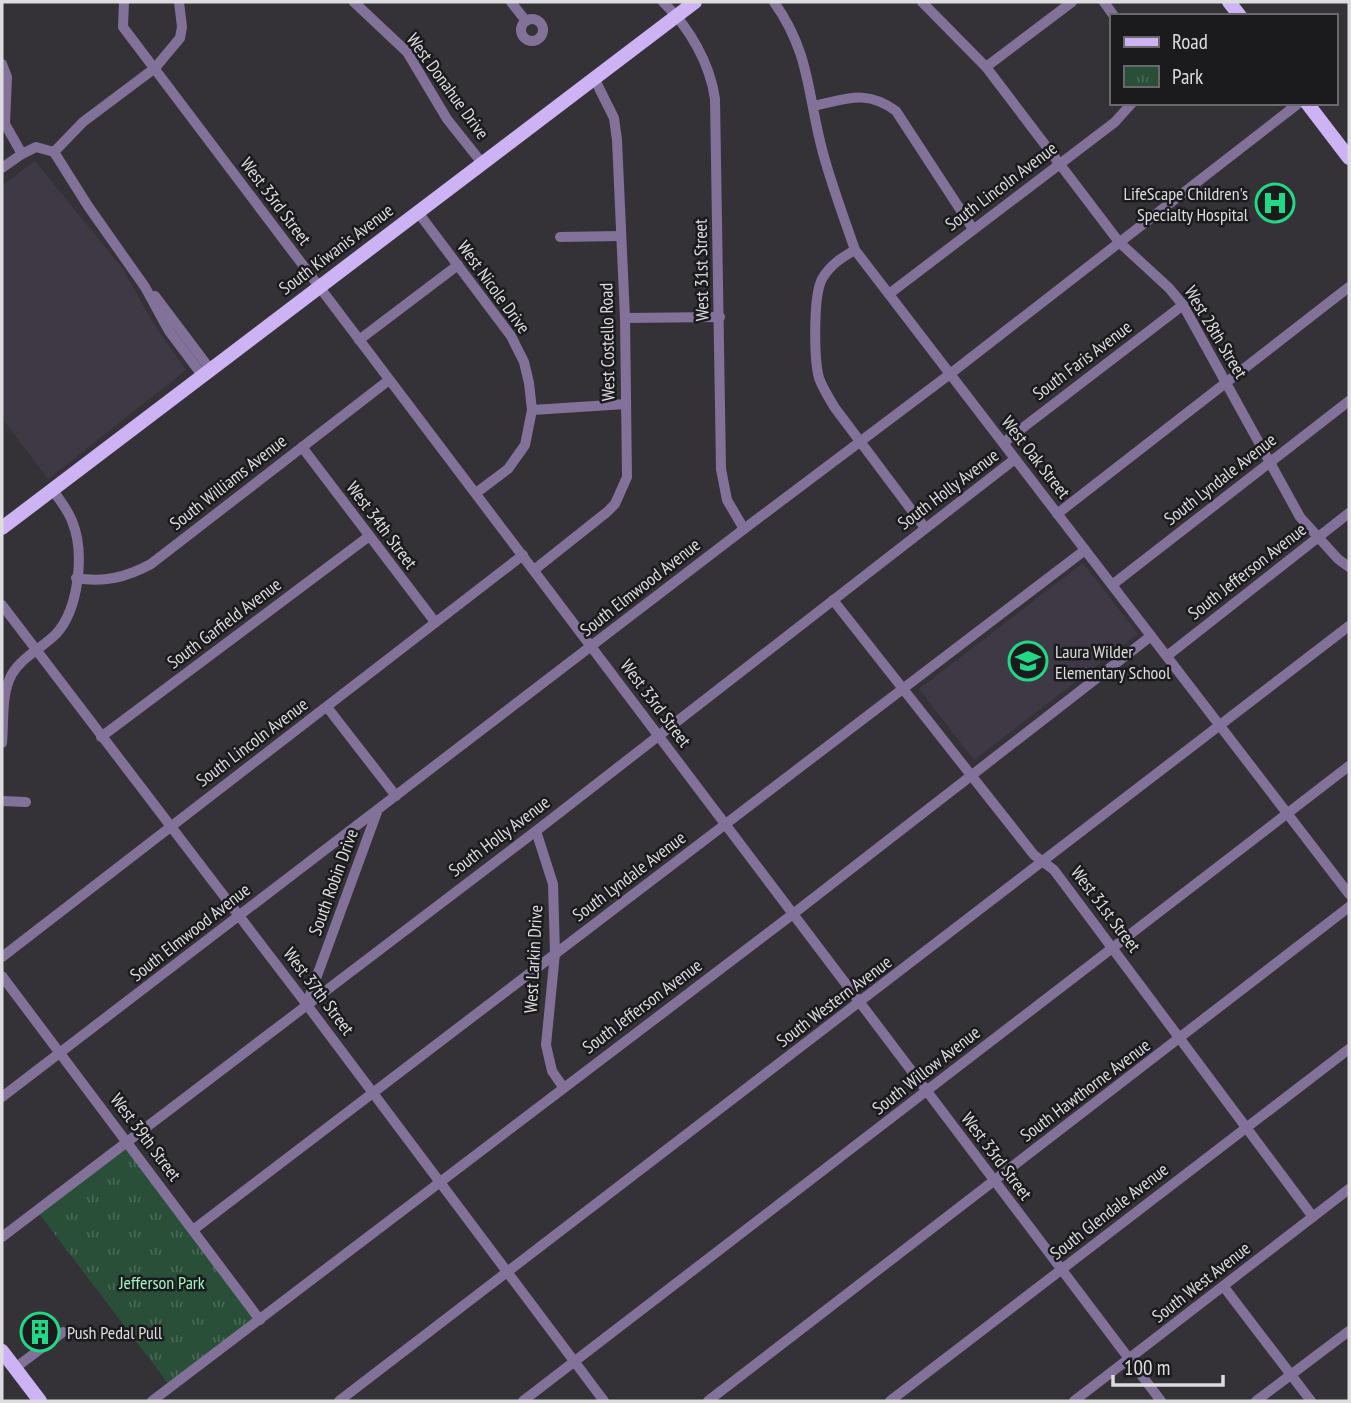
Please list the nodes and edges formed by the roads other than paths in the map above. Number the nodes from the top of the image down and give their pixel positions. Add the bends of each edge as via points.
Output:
1 (124, 2) edge
2 (179, 2) edge
3 (354, 2) edge
4 (512, 2) edge
5 (663, 2) edge
6 (695, 2) edge
7 (774, 2) edge
8 (922, 2) edge
9 (1072, 2) edge
10 (677, 15) junction
11 (526, 21) dead end
12 (2, 64) edge
13 (986, 67) junction
14 (155, 68) junction
15 (594, 78) junction
16 (1130, 105) edge
17 (1296, 105) edge
18 (1309, 105) edge
19 (813, 106) junction
20 (54, 152) junction
21 (22, 154) junction
22 (1349, 158) edge
23 (482, 163) junction
24 (1058, 164) junction
25 (2, 168) edge
26 (417, 211) junction
27 (973, 229) junction
28 (621, 236) junction
29 (560, 237) dead end
30 (1119, 242) junction
31 (855, 250) junction
32 (458, 265) junction
33 (319, 287) junction
34 (1349, 287) edge
35 (888, 294) junction
36 (1183, 305) junction
37 (720, 317) junction
38 (625, 318) junction
39 (359, 340) junction
40 (206, 372) junction
41 (950, 374) junction
42 (389, 380) junction
43 (1226, 382) junction
44 (1349, 401) edge
45 (626, 404) junction
46 (532, 410) junction
47 (861, 442) junction
48 (1003, 443) junction
49 (302, 447) junction
50 (1015, 459) junction
51 (1270, 462) junction
52 (52, 489) junction
53 (476, 493) junction
54 (1057, 513) junction
55 (1349, 513) edge
56 (2, 527) edge
57 (744, 528) junction
58 (925, 528) junction
59 (368, 537) junction
60 (1317, 538) junction
61 (1085, 550) junction
62 (523, 555) junction
63 (1349, 567) edge
64 (534, 570) junction
65 (76, 578) junction
66 (1112, 585) junction
67 (833, 600) junction
68 (2, 605) edge
69 (435, 622) junction
70 (1349, 626) edge
71 (1151, 636) junction
72 (592, 647) junction
73 (36, 651) junction
74 (1167, 656) junction
75 (904, 688) junction
76 (327, 706) junction
77 (1220, 726) junction
78 (659, 735) junction
79 (102, 737) junction
80 (2, 743) edge
81 (1349, 766) edge
82 (971, 776) junction
83 (396, 796) junction
84 (2, 801) edge
85 (26, 802) dead end
86 (377, 812) junction
87 (1287, 813) junction
88 (726, 825) junction
89 (169, 826) junction
90 (536, 831) junction
91 (1044, 862) junction
92 (1349, 894) edge
93 (1349, 907) edge
94 (793, 914) junction
95 (239, 915) junction
96 (1114, 948) junction
97 (555, 953) junction
98 (2, 957) edge
99 (2, 976) edge
100 (861, 1003) junction
101 (307, 1004) junction
102 (1181, 1039) junction
103 (1349, 1049) edge
104 (61, 1054) junction
105 (564, 1087) junction
106 (373, 1092) junction
107 (927, 1092) junction
108 (2, 1097) edge
109 (1247, 1128) junction
110 (128, 1142) junction
111 (439, 1182) junction
112 (995, 1182) junction
113 (1349, 1189) edge
114 (1313, 1217) junction
115 (193, 1230) junction
116 (2, 1237) edge
117 (1061, 1270) junction
118 (508, 1272) junction
119 (1224, 1287) junction
120 (260, 1320) junction
121 (1349, 1331) edge
122 (64, 1332) dead end
123 (2, 1351) edge
124 (1129, 1359) junction
125 (575, 1362) junction
126 (15, 1368) junction
127 (1291, 1375) junction
128 (40, 1401) edge
129 (152, 1401) edge
130 (339, 1401) edge
131 (523, 1401) edge
132 (604, 1401) edge
133 (708, 1401) edge
134 (890, 1401) edge
135 (1074, 1401) edge
136 (1161, 1401) edge
137 (1256, 1401) edge
138 (1311, 1401) edge

1 - 14 street, West 33rd Street via 123,27
2 - 14 street via 180,38
3 - 23 street, West Donahue Drive via 407,52 447,119
4 - 11 street
5 - 10 street
6 - 10 main road, South Kiwanis Avenue
7 - 19 street, West Oak Street via 797,41
8 - 13 street, West 28th Street
9 - 13 street
10 - 15 main road, South Kiwanis Avenue
10 - 37 street, West 31st Street via 713,83
12 - 21 street via 7,77 5,124
13 - 24 street, West 28th Street
14 - 20 street via 83,122
14 - 33 street, West 33rd Street
15 - 23 main road, South Kiwanis Avenue
15 - 28 street, West Costello Road via 616,129
16 - 24 street, South Lincoln Avenue via 1115,122
17 - 30 street, South Elmwood Avenue
18 - 22 main road
19 - 27 street via 863,97 880,100 896,111
19 - 31 street, West Oak Street via 822,153
20 - 21 street via 36,147
20 - 40 street via 145,287 163,322
21 - 25 street
23 - 26 main road, South Kiwanis Avenue
24 - 27 street, South Lincoln Avenue
24 - 30 street, West 28th Street
26 - 32 street, West Nicole Drive
26 - 33 main road, South Kiwanis Avenue
27 - 35 street, South Lincoln Avenue
28 - 29 street
28 - 38 street, West Costello Road
30 - 36 street, West 28th Street
30 - 41 street, South Elmwood Avenue
31 - 35 street, West Oak Street
31 - 47 street via 833,264 820,283 817,366 824,392
32 - 39 street
32 - 46 street, West Nicole Drive via 511,336 524,362
33 - 39 street, West 33rd Street
33 - 40 main road, South Kiwanis Avenue
34 - 43 street
35 - 41 street, West Oak Street
36 - 43 street, West 28th Street
36 - 48 street, South Faris Avenue
37 - 38 street
37 - 57 street, West 31st Street via 723,486
38 - 45 street, West Costello Road
39 - 42 street, West 33rd Street
40 - 52 main road, South Kiwanis Avenue
41 - 47 street, South Elmwood Avenue
41 - 48 street, West Oak Street
42 - 49 street, South Williams Avenue
42 - 53 street, West 33rd Street
43 - 51 street, West 28th Street
43 - 54 street
44 - 51 street, South Lyndale Avenue
45 - 46 street
45 - 64 street, West Costello Road via 627,477 615,504
46 - 53 street, West Nicole Drive via 529,436 518,457
47 - 57 street, South Elmwood Avenue
47 - 58 street
48 - 50 street, West Oak Street
49 - 59 street, West 34th Street
49 - 65 street, South Williams Avenue via 139,571 113,579
50 - 54 street, West Oak Street
50 - 58 street, South Holly Avenue
51 - 60 street, West 28th Street
51 - 66 street, South Lyndale Avenue
52 - 56 main road, South Kiwanis Avenue
52 - 65 street via 76,531
53 - 62 street, West 33rd Street
54 - 61 street, West Oak Street
55 - 60 street, South Jefferson Avenue
57 - 72 street, South Elmwood Avenue
58 - 67 street, South Holly Avenue
59 - 69 street, West 34th Street
59 - 79 street, South Garfield Avenue
60 - 63 street, West 28th Street
60 - 74 street, South Jefferson Avenue
61 - 66 street, West Oak Street
61 - 75 street, South Lyndale Avenue
62 - 64 street, West 33rd Street
62 - 69 street, South Lincoln Avenue
64 - 72 street, West 33rd Street
65 - 73 street via 68,617
66 - 71 street, West Oak Street
67 - 75 street, West 31st Street
67 - 78 street, South Holly Avenue
68 - 73 street, West 37th Street
69 - 76 street, South Lincoln Avenue
70 - 77 street, South Western Avenue
71 - 74 street, West Oak Street
71 - 82 street, South Jefferson Avenue
72 - 78 street, West 33rd Street
72 - 83 street, South Elmwood Avenue
73 - 79 street, West 37th Street
73 - 80 street via 19,664 9,681
74 - 77 street, West Oak Street
75 - 82 street, West 31st Street
75 - 88 street, South Lyndale Avenue
76 - 83 street
76 - 89 street, South Lincoln Avenue
77 - 87 street, West Oak Street
77 - 91 street, South Western Avenue
78 - 88 street, West 33rd Street
78 - 90 street, South Holly Avenue
79 - 89 street, West 37th Street
81 - 87 street, South Willow Avenue
82 - 91 street, West 31st Street
82 - 94 street, South Jefferson Avenue
83 - 86 street, South Elmwood Avenue
84 - 85 street
86 - 95 street, South Elmwood Avenue
86 - 101 street, South Robin Drive
87 - 92 street, West Oak Street
87 - 96 street, South Willow Avenue
88 - 94 street, West 33rd Street
88 - 97 street, South Lyndale Avenue
89 - 95 street, West 37th Street
89 - 98 street, South Lincoln Avenue
90 - 97 street, West Larkin Drive via 553,884
90 - 101 street, South Holly Avenue
91 - 96 street, West 31st Street
91 - 100 street, South Western Avenue
93 - 102 street, South Hawthorne Avenue
94 - 100 street, West 33rd Street
94 - 105 street, South Jefferson Avenue
95 - 101 street, West 37th Street
95 - 104 street, South Elmwood Avenue
96 - 102 street, West 31st Street
96 - 107 street, South Willow Avenue
97 - 105 street, West Larkin Drive via 546,1045 552,1071
97 - 106 street, South Lyndale Avenue
99 - 104 street, West 39th Street
100 - 107 street, West 33rd Street
100 - 118 street, South Western Avenue
101 - 106 street, West 37th Street
101 - 110 street, South Holly Avenue
102 - 109 street, West 31st Street
102 - 112 street, South Hawthorne Avenue
103 - 109 street, South Glendale Avenue
104 - 108 street, South Elmwood Avenue
104 - 110 street, West 39th Street
105 - 111 street, South Jefferson Avenue
106 - 111 street, West 37th Street
106 - 115 street, South Lyndale Avenue
107 - 112 street, West 33rd Street
107 - 125 street, South Willow Avenue
109 - 114 street, West 31st Street
109 - 117 street, South Glendale Avenue
110 - 115 street, West 39th Street
110 - 116 street, South Holly Avenue
111 - 118 street, West 37th Street
111 - 120 street, South Jefferson Avenue
112 - 117 street, West 33rd Street
112 - 133 street, South Hawthorne Avenue
113 - 114 street, South West Avenue
114 - 119 street, South West Avenue
115 - 120 street, West 39th Street
117 - 124 street, West 33rd Street
117 - 134 street, South Glendale Avenue
118 - 125 street, West 37th Street
118 - 130 street, South Western Avenue
119 - 124 street, South West Avenue
119 - 127 street
120 - 129 street, South Jefferson Avenue
121 - 127 street
122 - 126 street
123 - 126 main road
124 - 135 street, South West Avenue
124 - 136 street, West 33rd Street
125 - 131 street, South Willow Avenue
125 - 132 street, West 37th Street
126 - 128 main road
127 - 137 street
127 - 138 street

